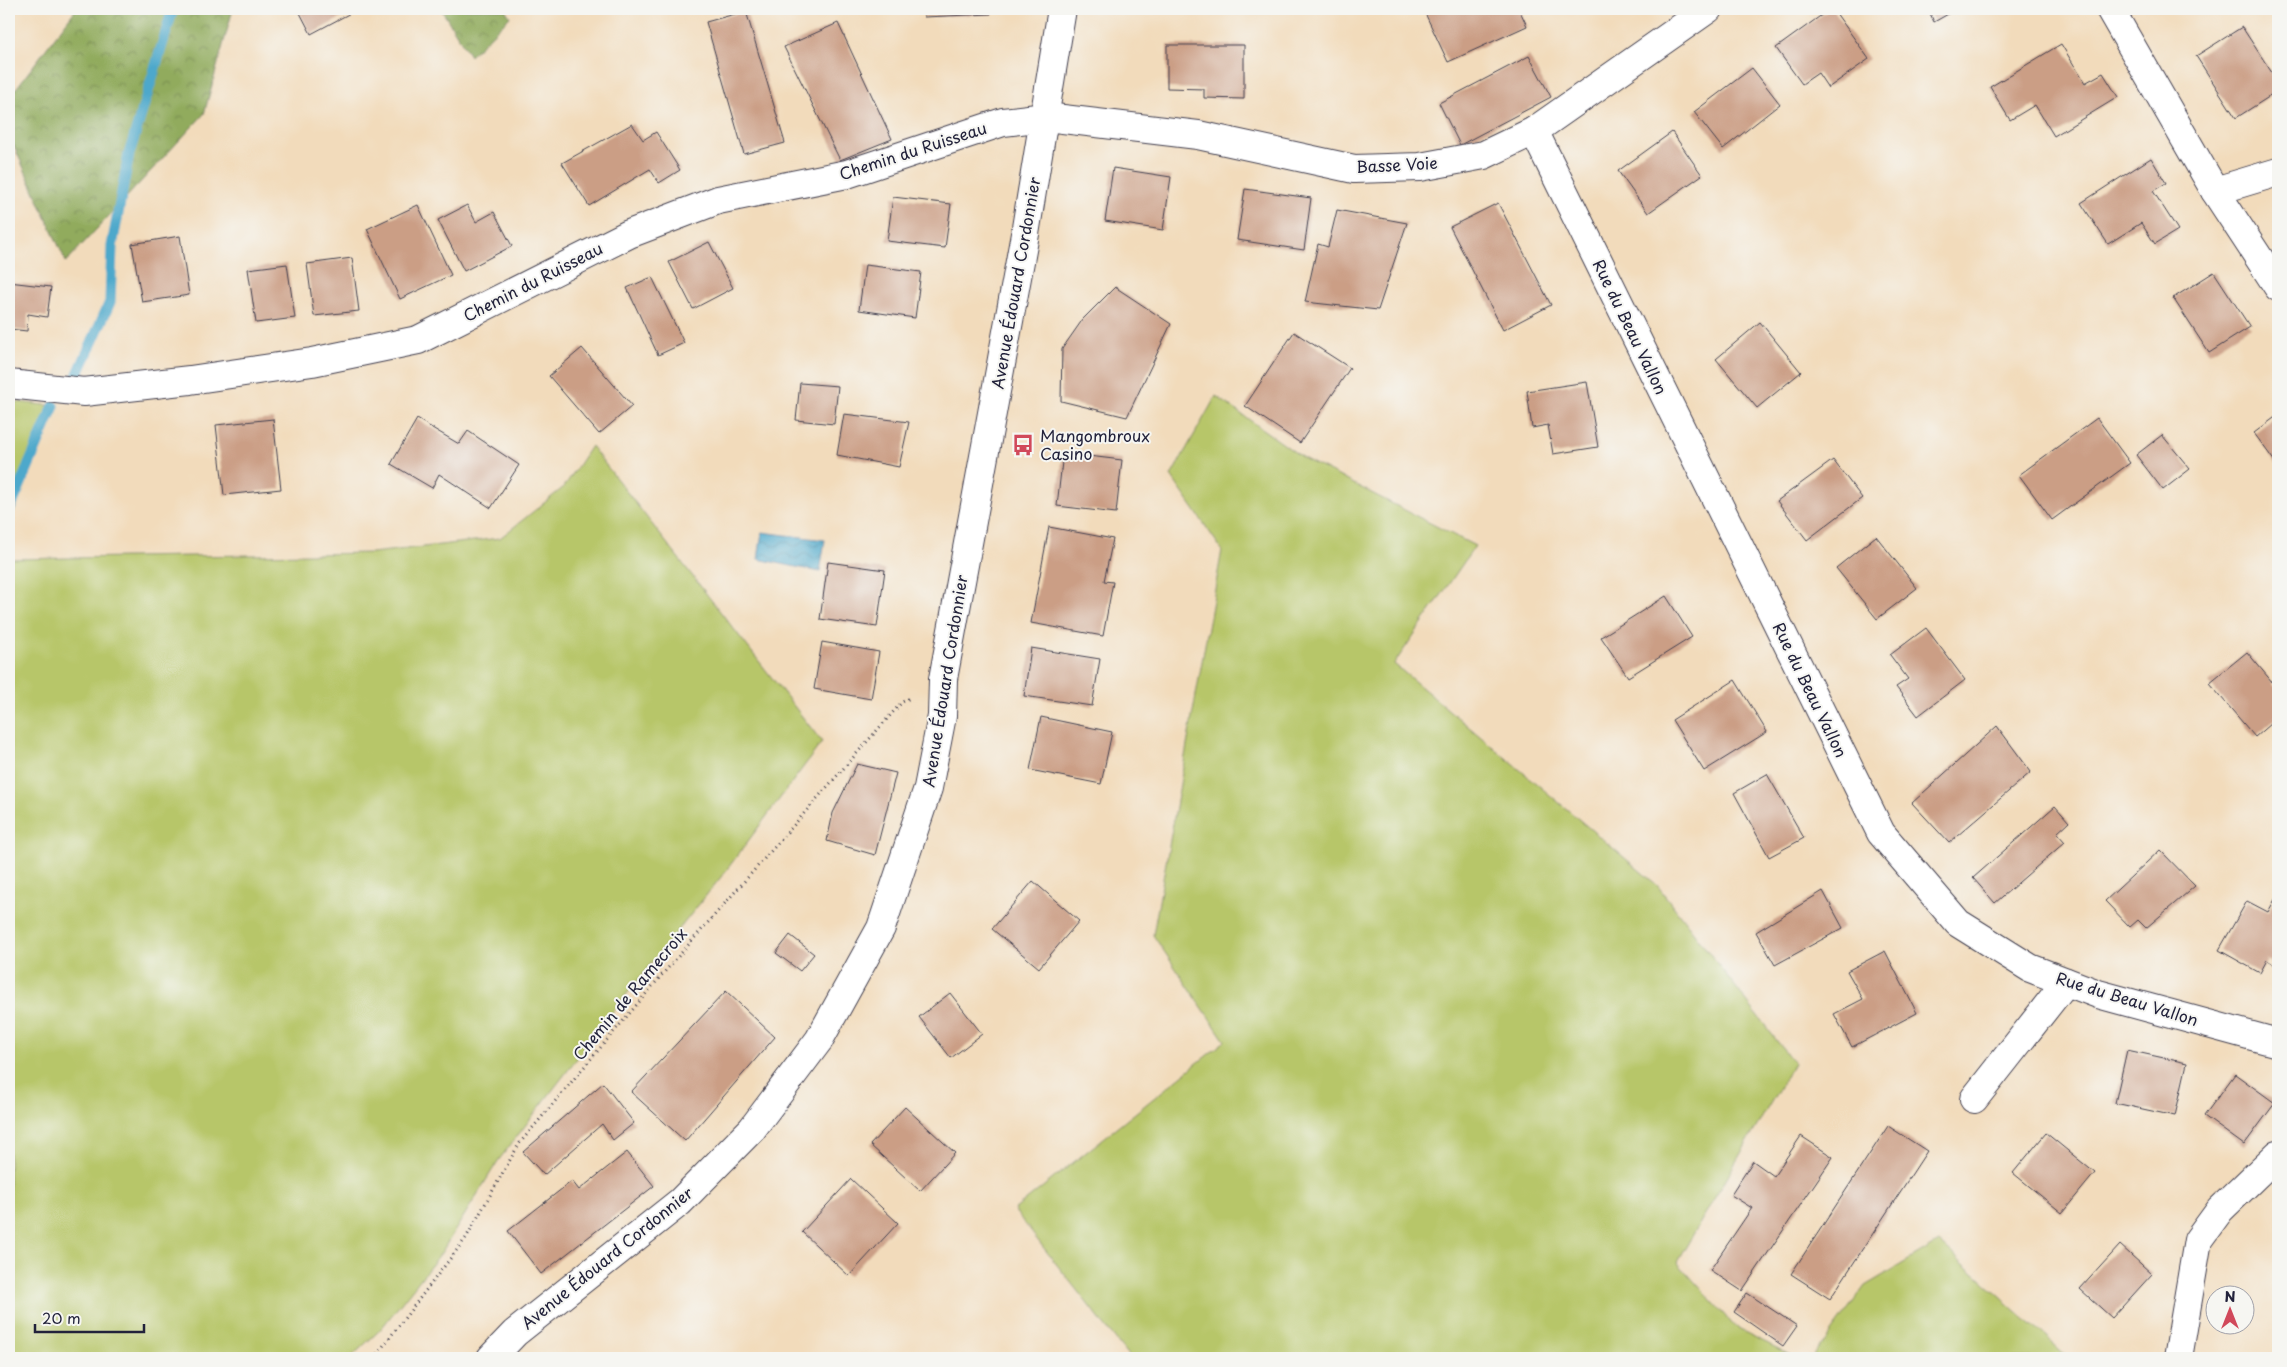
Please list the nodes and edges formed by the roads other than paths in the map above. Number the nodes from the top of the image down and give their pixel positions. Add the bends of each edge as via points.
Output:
1 (1062, 9) edge
2 (1708, 9) edge
3 (2110, 9) edge
4 (1046, 117) junction
5 (1534, 131) junction
6 (2278, 172) edge
7 (2215, 191) junction
8 (2278, 287) edge
9 (9, 384) edge
10 (2066, 982) junction
11 (2278, 1043) edge
12 (1974, 1099) dead end
13 (2278, 1154) edge
14 (491, 1358) edge
15 (2178, 1358) edge

1 - 4 street, Avenue Édouard Cordonnier
2 - 5 street, Basse Voie
3 - 7 street
4 - 5 street, Basse Voie via 1198,136 1354,169 1420,168 1484,155
4 - 9 street, Chemin du Ruisseau via 1002,122 847,174 718,200 629,234 418,340 312,362 103,390 84,392
4 - 14 street, Avenue Édouard Cordonnier via 943,679 942,716 928,788 884,919 819,1040 752,1129 680,1202 515,1333
5 - 10 street, Rue du Beau Vallon via 1881,833 1958,923 2030,968
6 - 7 street
7 - 8 street
10 - 11 street, Rue du Beau Vallon via 2098,994
10 - 12 street
13 - 15 street via 2220,1210 2198,1240

